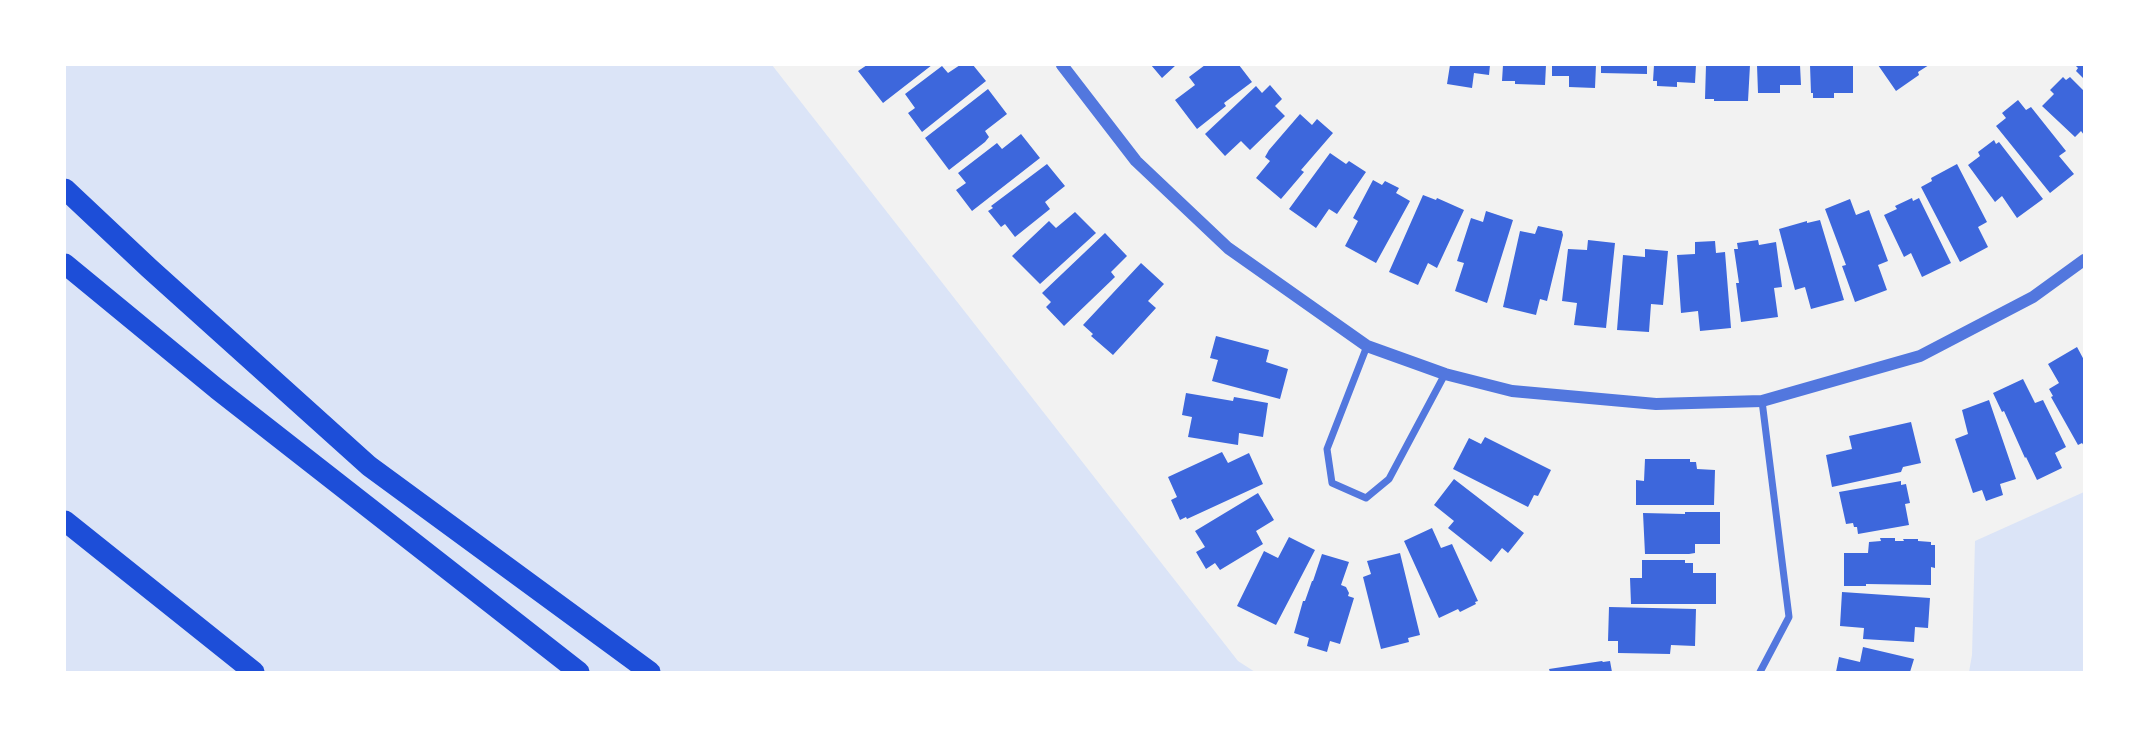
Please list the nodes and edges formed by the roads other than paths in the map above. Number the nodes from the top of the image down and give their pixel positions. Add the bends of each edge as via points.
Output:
1 (1062, 65) edge
2 (65, 189) edge
3 (2084, 260) edge
4 (65, 264) edge
5 (1367, 345) junction
6 (1445, 374) junction
7 (1762, 401) junction
8 (65, 522) edge
9 (254, 672) edge
10 (579, 672) edge
11 (650, 672) edge
12 (1760, 672) edge

1 - 5 street via 1136,161 1228,248
2 - 11 highway via 369,466
3 - 7 street via 2033,297 1920,356
4 - 10 highway via 217,390
5 - 6 street
5 - 6 street via 1327,449 1332,484 1366,498 1389,479
6 - 7 street via 1512,391 1657,404
7 - 12 street via 1789,617
8 - 9 highway

